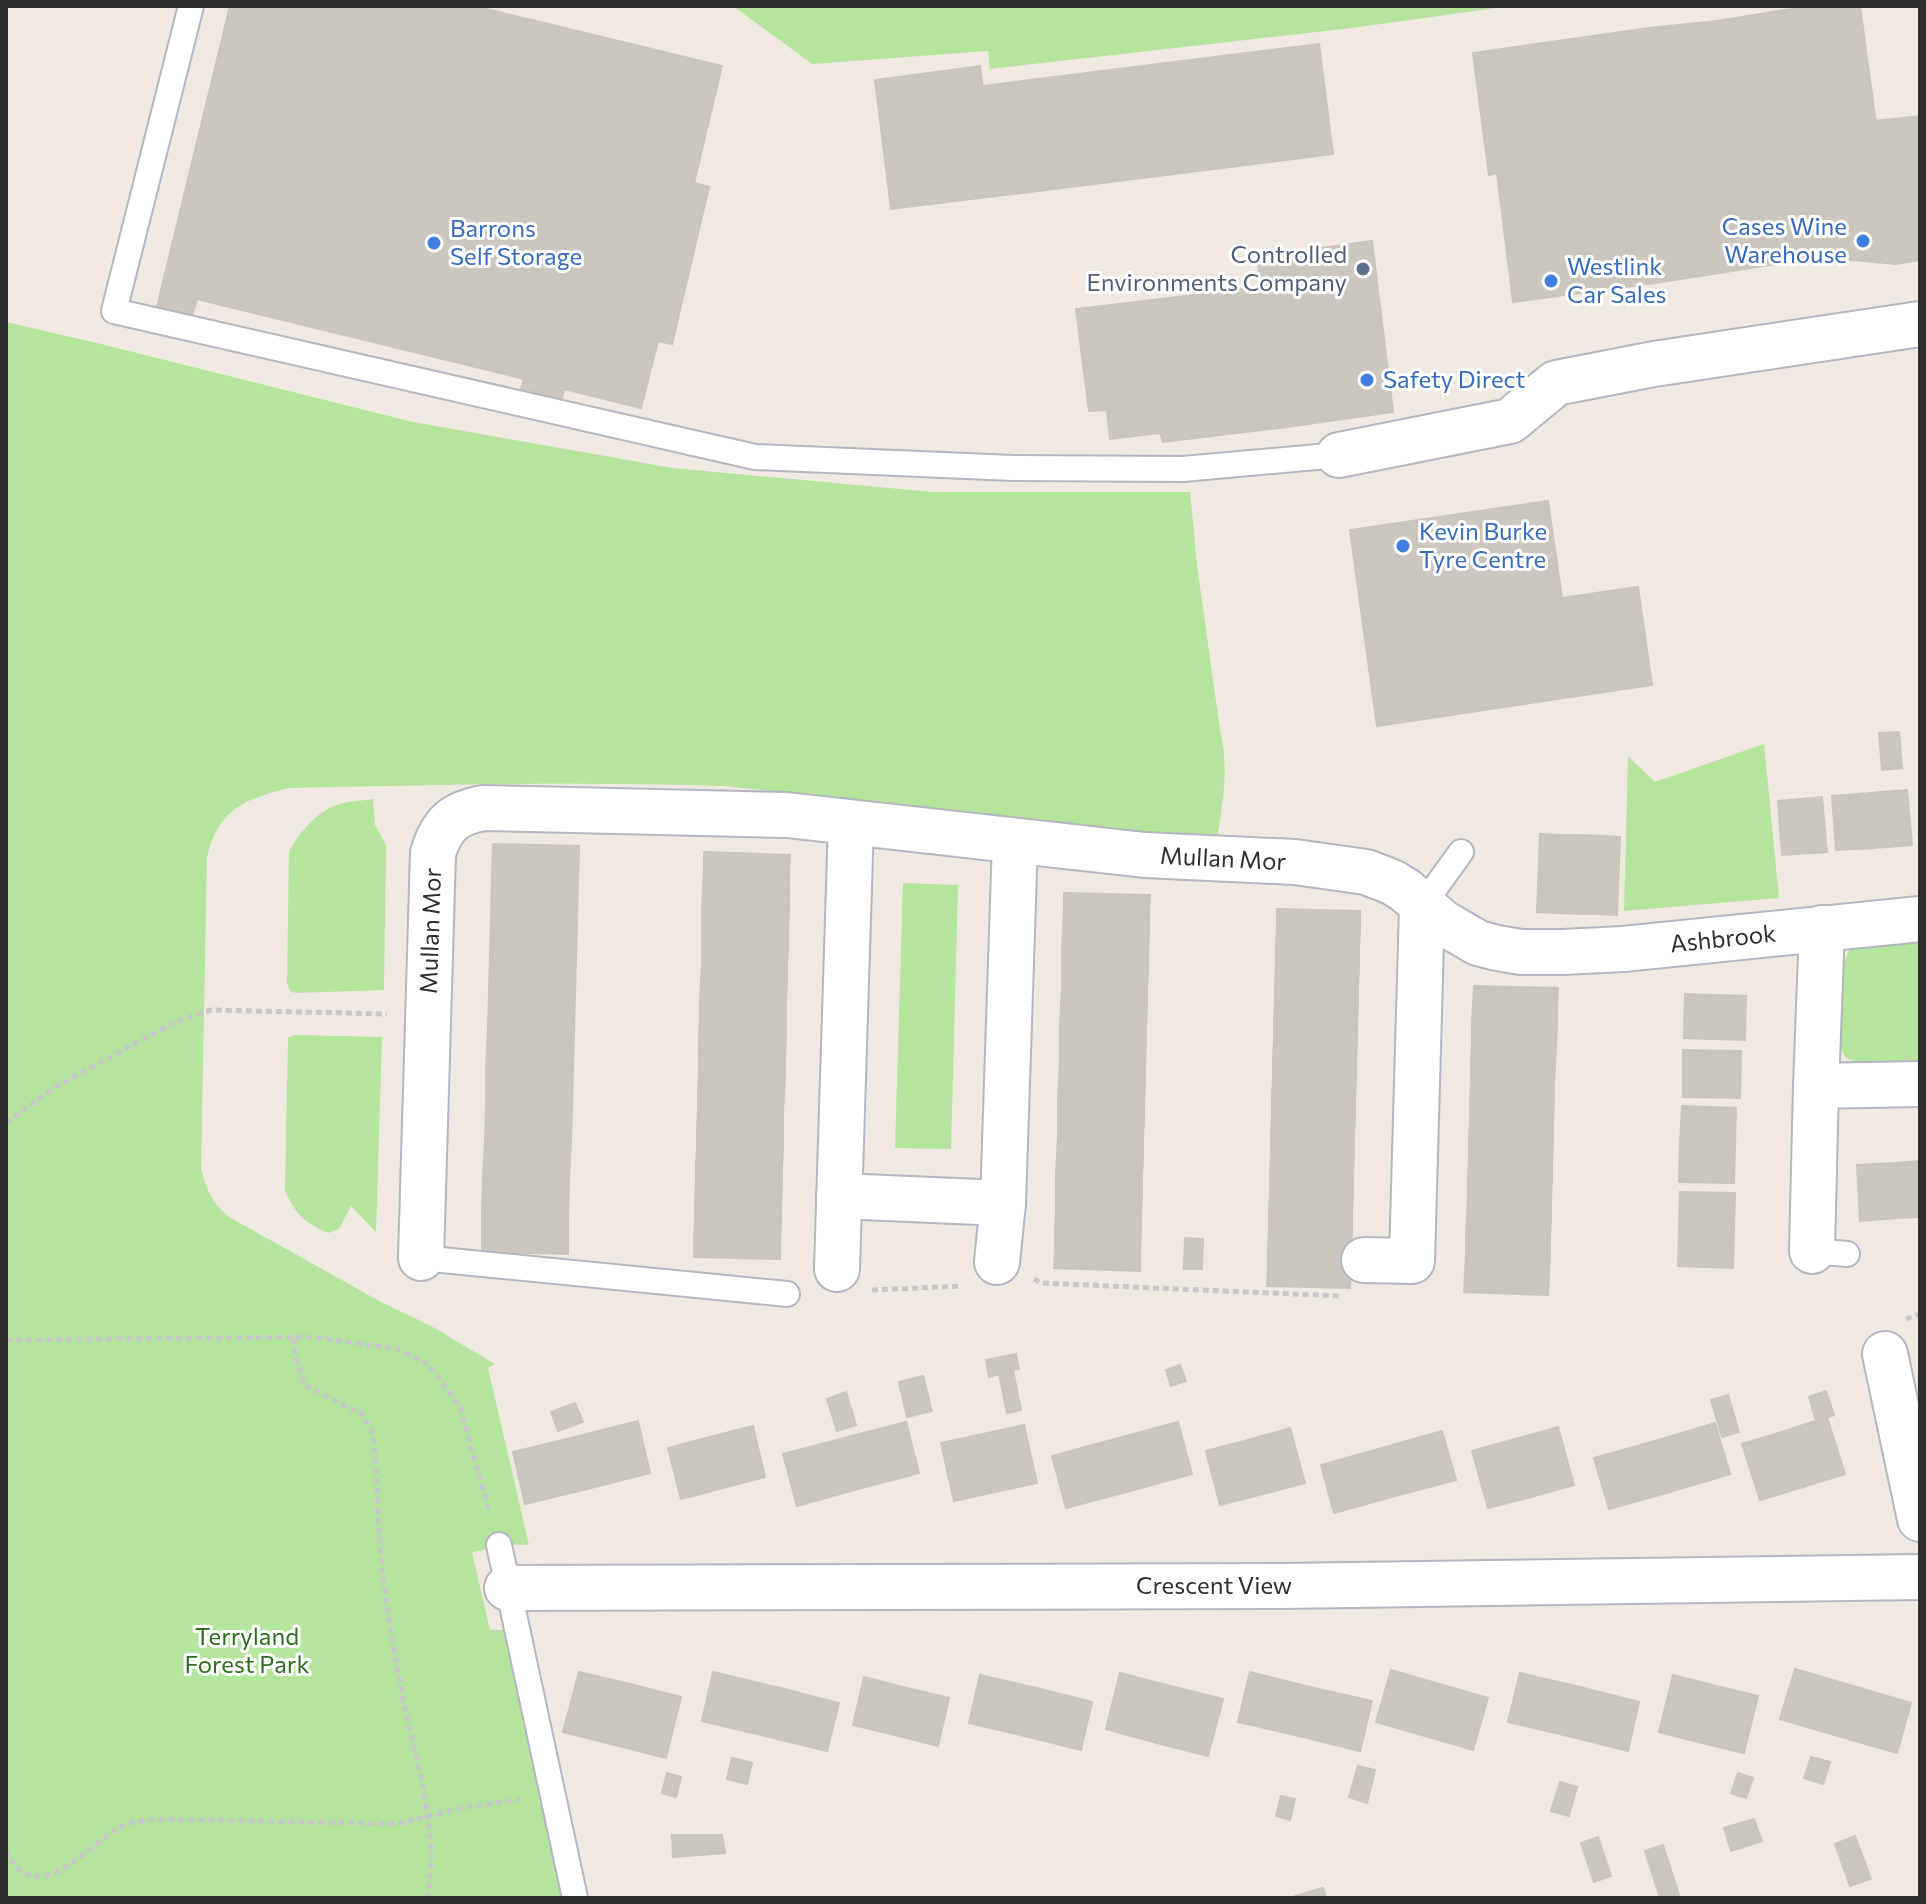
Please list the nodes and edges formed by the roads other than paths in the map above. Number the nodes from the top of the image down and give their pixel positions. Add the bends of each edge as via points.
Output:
1 (191, 6) edge
2 (1920, 324) edge
3 (1339, 455) joint
4 (851, 823) junction
5 (1015, 841) junction
6 (1461, 852) dead end
7 (1422, 906) junction
8 (1920, 919) edge
9 (1822, 928) junction
10 (1623, 949) joint
11 (1920, 1084) edge
12 (1816, 1086) junction
13 (839, 1196) junction
14 (1003, 1203) junction
15 (1829, 1252) dead end
16 (421, 1258) joint
17 (1364, 1260) road end
18 (995, 1277) road end
19 (853, 1280) road end
20 (787, 1294) dead end
21 (1885, 1354) dead end
22 (1920, 1519) edge
23 (499, 1545) road end
24 (1920, 1577) edge
25 (507, 1588) junction
26 (575, 1898) edge

1 - 3 lane via 114,311 755,457 1183,469
2 - 3 street via 1556,383 1510,421
4 - 5 street, Mullan Mor
4 - 13 street
4 - 16 street, Mullan Mor via 787,815 484,808 467,811 444,827 433,853
5 - 7 street, Mullan Mor via 1366,872 1392,882
5 - 14 street
6 - 7 lane
7 - 10 street, Mullan Mor via 1456,931 1497,948
7 - 17 street via 1412,1261
8 - 9 street, Ashbrook
9 - 10 street, Ashbrook
9 - 12 street
11 - 12 street
12 - 15 street
13 - 14 street
13 - 19 street
14 - 18 street
16 - 20 lane
21 - 22 street
23 - 25 lane
24 - 25 street, Crescent View via 1282,1586
25 - 26 lane

